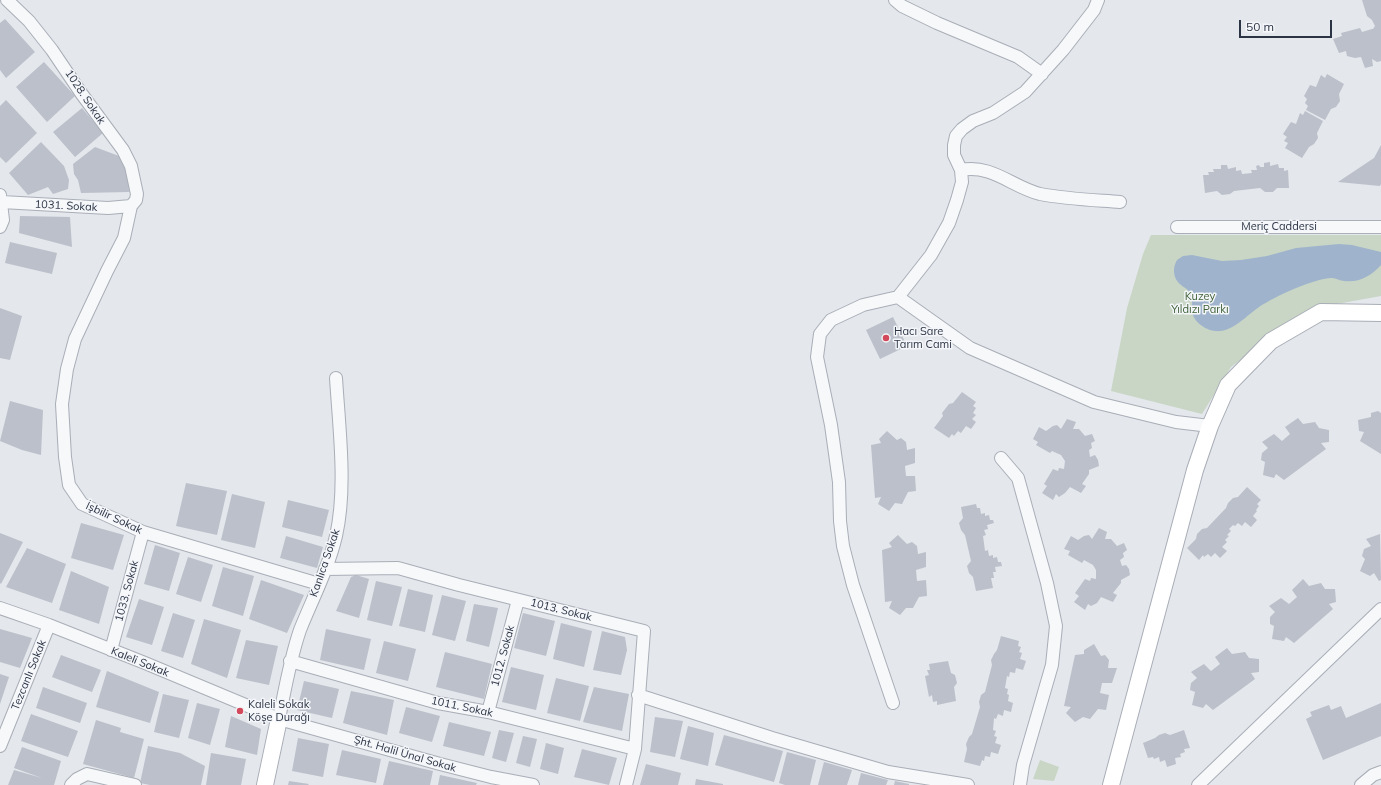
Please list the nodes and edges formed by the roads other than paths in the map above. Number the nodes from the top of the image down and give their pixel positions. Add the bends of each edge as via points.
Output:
1 (7, 0) edge
2 (895, 0) edge
3 (1098, 0) edge
4 (1042, 74) junction
5 (961, 170) junction
6 (1, 198) edge
7 (1120, 202) dead end
8 (131, 206) junction
9 (1, 223) edge
10 (1381, 227) edge
11 (1177, 228) dead end
12 (898, 297) junction
13 (90, 308) joint
14 (1381, 313) edge
15 (336, 378) dead end
16 (1210, 426) junction
17 (1001, 458) dead end
18 (143, 532) junction
19 (325, 569) junction
20 (319, 584) junction
21 (518, 600) junction
22 (0, 608) edge
23 (1381, 609) edge
24 (49, 626) junction
25 (111, 650) junction
26 (290, 661) junction
27 (638, 695) junction
28 (893, 703) dead end
29 (488, 712) junction
30 (279, 719) junction
31 (0, 746) edge
32 (635, 749) junction
33 (1381, 772) edge
34 (490, 781) edge
35 (71, 785) edge
36 (135, 785) edge
37 (265, 785) edge
38 (533, 785) edge
39 (626, 785) edge
40 (968, 785) edge
41 (1020, 785) edge
42 (1111, 785) edge
43 (1198, 785) edge
44 (1361, 785) edge

1 - 8 street, 1028. Sokak via 52,50 124,150 131,166 137,194
2 - 4 street via 937,23 1018,57
3 - 4 street via 1094,10
4 - 5 street via 1025,92 993,113 973,121 956,136 954,155
5 - 7 street via 984,170 1039,193
5 - 12 street via 962,182 949,223 931,255
6 - 8 street, 1031. Sokak via 108,208
6 - 9 street
8 - 13 street, 1028. Sokak via 124,238
10 - 11 street, Meriç Caddersi
12 - 16 street via 970,348 1094,402 1176,422
12 - 28 street via 863,305 831,320 820,334 817,357 839,482 843,546 853,585
13 - 18 street, İşbilir Sokak via 75,339 62,404 69,485 82,504
14 - 16 street via 1321,312 1271,341 1228,385
15 - 19 street, Kanlıca Sokak via 341,502 336,536
16 - 42 street via 1195,470
17 - 41 street via 1018,478 1056,626 1052,665
18 - 20 street, İşbilir Sokak
18 - 25 street, 1033. Sokak
19 - 20 street, Kanlıca Sokak
19 - 21 street, 1013. Sokak via 398,568
20 - 26 street, Kanlıca Sokak
21 - 27 street, 1013. Sokak via 644,631
21 - 29 street, 1012. Sokak
22 - 24 street, Kaleli Sokak
23 - 43 street
24 - 25 street, Kaleli Sokak
24 - 31 street, Tezcanlı Sokak
25 - 30 street, Kaleli Sokak
26 - 29 street, 1011. Sokak via 438,703
26 - 30 street, Kanlıca Sokak
27 - 32 street, 1013. Sokak
27 - 40 street via 888,772
29 - 32 street, 1011. Sokak
30 - 34 street, Şht. Halil Ünal Sokak
30 - 37 street
32 - 39 street, 1013. Sokak
33 - 44 street
34 - 38 street, Şht. Halil Ünal Sokak
35 - 36 street via 87,774

